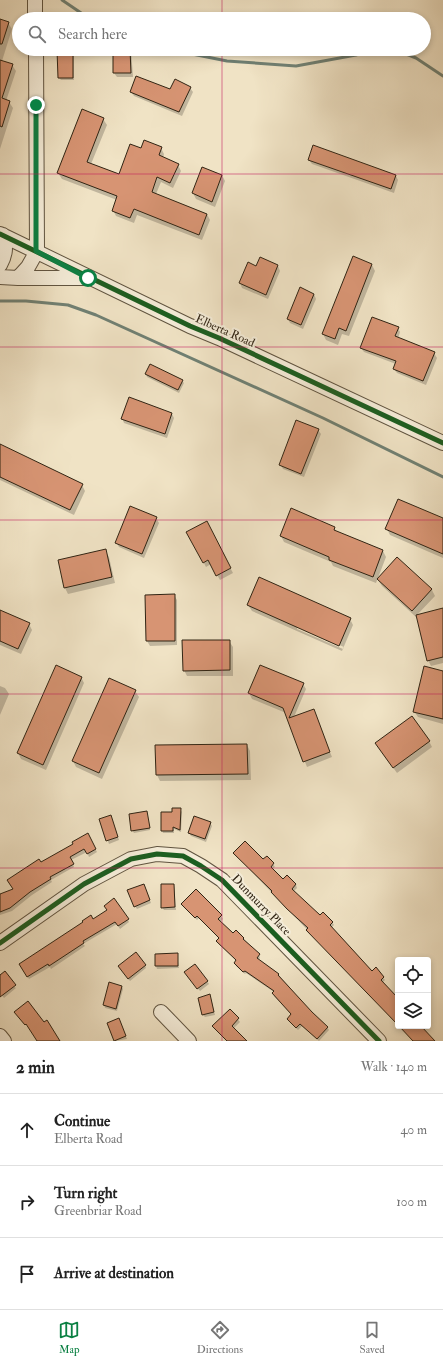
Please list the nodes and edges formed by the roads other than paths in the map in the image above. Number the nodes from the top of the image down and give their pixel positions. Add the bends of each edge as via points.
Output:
1 (35, 0) edge
2 (35, 12) edge
3 (36, 56) edge
4 (1, 235) edge
5 (36, 251) junction
6 (0, 265) edge
7 (0, 278) edge
8 (18, 278) junction
9 (88, 278) junction
10 (443, 444) edge
11 (0, 943) edge
12 (161, 1012) dead end
13 (0, 1036) edge
14 (4, 1041) edge
15 (189, 1041) edge
16 (379, 1041) edge

1 - 2 street
3 - 5 street
4 - 5 street, Elberta Road
4 - 6 street via 6,247
5 - 8 street via 28,267
5 - 9 street, Elberta Road
7 - 8 street
8 - 9 street
9 - 10 street, Elberta Road
11 - 16 street, Dunmurry Place via 84,884 118,865 131,859 157,854 183,856 222,880
12 - 15 street
13 - 14 street

